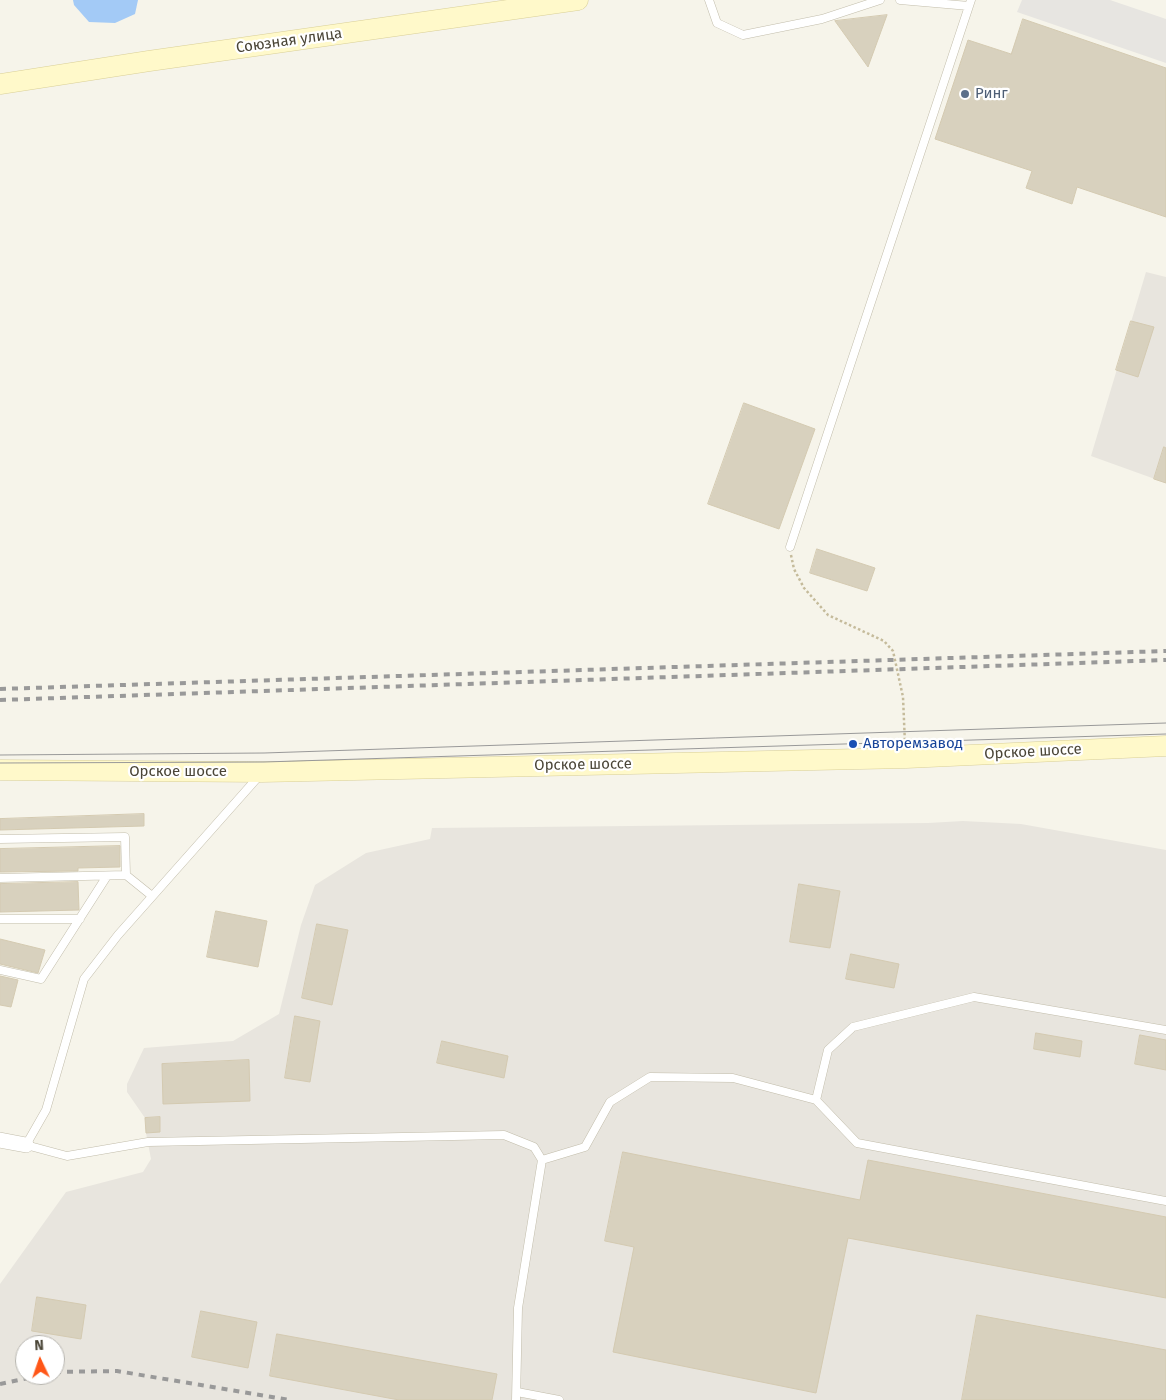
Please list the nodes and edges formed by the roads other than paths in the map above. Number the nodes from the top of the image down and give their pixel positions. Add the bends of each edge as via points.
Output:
1 (578, 0) edge
2 (708, 0) edge
3 (880, 0) edge
4 (900, 0) edge
5 (970, 3) edge
6 (0, 84) edge
7 (790, 547) road end
8 (1166, 746) edge
9 (0, 770) edge
10 (262, 772) junction
11 (0, 839) edge
12 (126, 875) junction
13 (107, 876) junction
14 (0, 878) edge
15 (152, 896) junction
16 (0, 919) edge
17 (80, 919) junction
18 (0, 970) edge
19 (1166, 1030) edge
20 (816, 1100) junction
21 (0, 1140) edge
22 (26, 1145) junction
23 (542, 1160) junction
24 (1166, 1201) edge
25 (517, 1396) edge
26 (559, 1400) edge

1 - 6 street, Союзная улица
2 - 3 lane via 717,22 742,36 822,19
4 - 5 lane
5 - 7 lane
8 - 10 street, Орское шоссе via 906,758
9 - 10 street, Орское шоссе
10 - 15 lane
11 - 12 lane via 125,838
12 - 13 lane
12 - 15 lane
13 - 14 lane
13 - 17 lane
15 - 22 lane via 84,979 46,1110
16 - 17 lane
17 - 18 lane via 41,980
19 - 20 lane via 974,997 853,1027 828,1050
20 - 23 lane via 734,1078 650,1076 610,1102 585,1148
20 - 24 lane via 857,1143
21 - 22 street
22 - 23 lane via 67,1156 148,1142 504,1135 534,1147
23 - 25 lane via 518,1308
25 - 26 lane

